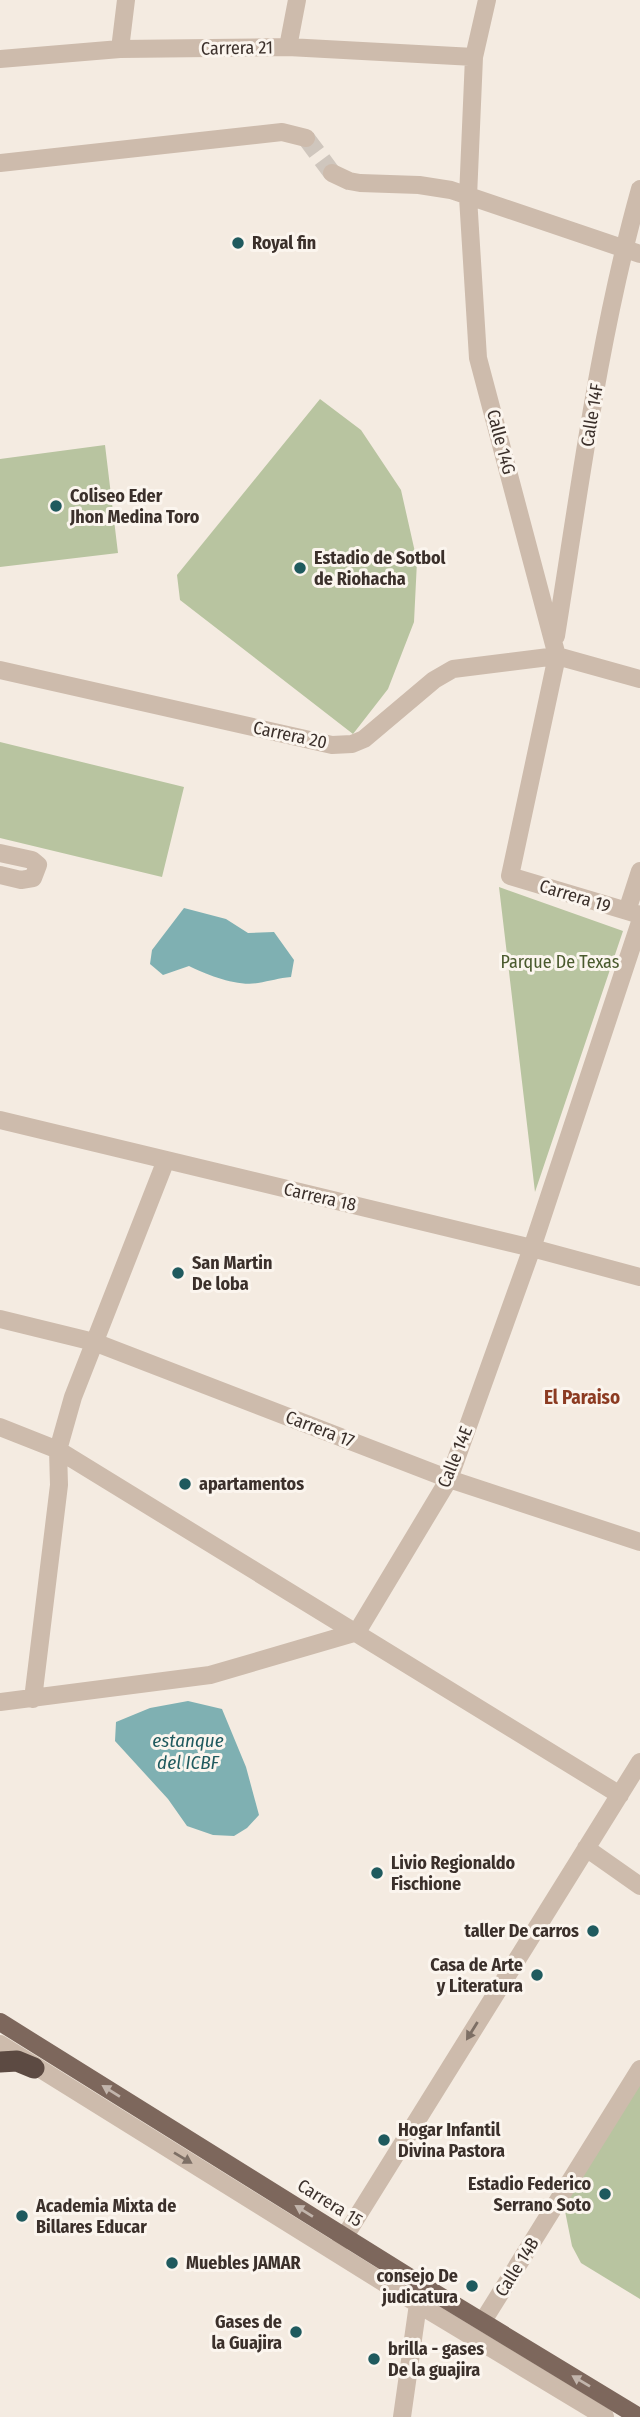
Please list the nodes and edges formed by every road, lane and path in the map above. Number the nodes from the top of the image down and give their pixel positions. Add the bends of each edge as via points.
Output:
1 (127, 0) edge
2 (298, 0) edge
3 (487, 0) edge
4 (288, 47) junction
5 (120, 49) junction
6 (474, 57) junction
7 (0, 59) edge
8 (306, 138) dead end
9 (0, 163) edge
10 (332, 173) tunnel mouth
11 (640, 189) edge
12 (468, 197) junction
13 (632, 251) edge
14 (556, 649) junction
15 (0, 670) edge
16 (640, 679) edge
17 (0, 853) edge
18 (640, 871) edge
19 (0, 875) edge
20 (510, 876) joint
21 (636, 916) edge
22 (0, 1120) edge
23 (166, 1160) junction
24 (532, 1248) junction
25 (640, 1276) edge
26 (0, 1319) edge
27 (94, 1342) junction
28 (0, 1427) edge
29 (58, 1450) junction
30 (449, 1479) junction
31 (640, 1542) edge
32 (357, 1632) junction
33 (33, 1699) junction
34 (0, 1702) edge
35 (640, 1762) edge
36 (620, 1795) junction
37 (586, 1848) junction
38 (640, 1885) edge
39 (0, 2022) edge
40 (0, 2044) edge
41 (0, 2062) edge
42 (34, 2068) junction
43 (640, 2069) edge
44 (340, 2244) junction
45 (425, 2287) junction
46 (418, 2304) junction
47 (483, 2321) junction
48 (617, 2411) edge
49 (402, 2417) edge
50 (605, 2417) edge
51 (639, 2417) edge

1 - 5 street
2 - 4 street
3 - 6 street, Calle 14G
4 - 5 street, Carrera 21
4 - 6 street, Carrera 21
5 - 7 street, Carrera 21
6 - 12 street, Calle 14G
8 - 9 street via 282,132
10 - 12 street via 360,183 419,185
11 - 13 street, Calle 14F
12 - 13 street
12 - 14 street, Calle 14G via 478,358
13 - 14 street, Calle 14F via 598,379
14 - 15 street, Carrera 20 via 453,669 364,739 332,746
14 - 16 street, Carrera 20
14 - 20 street, Calle 14G
17 - 19 street via 38,865 33,878
18 - 21 street, Calle 14E
20 - 21 street, Carrera 19
21 - 24 street, Calle 14E
22 - 23 street, Carrera 18
23 - 24 street, Carrera 18
23 - 27 street
24 - 25 street, Carrera 18
24 - 30 street, Calle 14E
26 - 27 street, Carrera 17
27 - 29 street
27 - 30 street, Carrera 17
28 - 29 street
29 - 32 street
29 - 33 street via 59,1485
30 - 31 street, Carrera 17
30 - 32 street, Calle 14E
32 - 33 street via 211,1675
32 - 36 street
33 - 34 street
35 - 36 street
36 - 37 street
37 - 38 street
37 -> 44 street
44 -> 39 main road, Carrera 15
40 - 42 street, Carrera 15
41 - 42 highway via 17,2061
42 -> 44 street, Carrera 15
43 - 47 street, Calle 14B
44 - 45 main road, Carrera 15
44 - 46 street, Carrera 15
45 - 46 street
45 - 47 main road, Carrera 15
46 - 49 street
46 - 50 street, Carrera 15
48 -> 47 main road, Carrera 15
48 - 51 main road, Carrera 15

